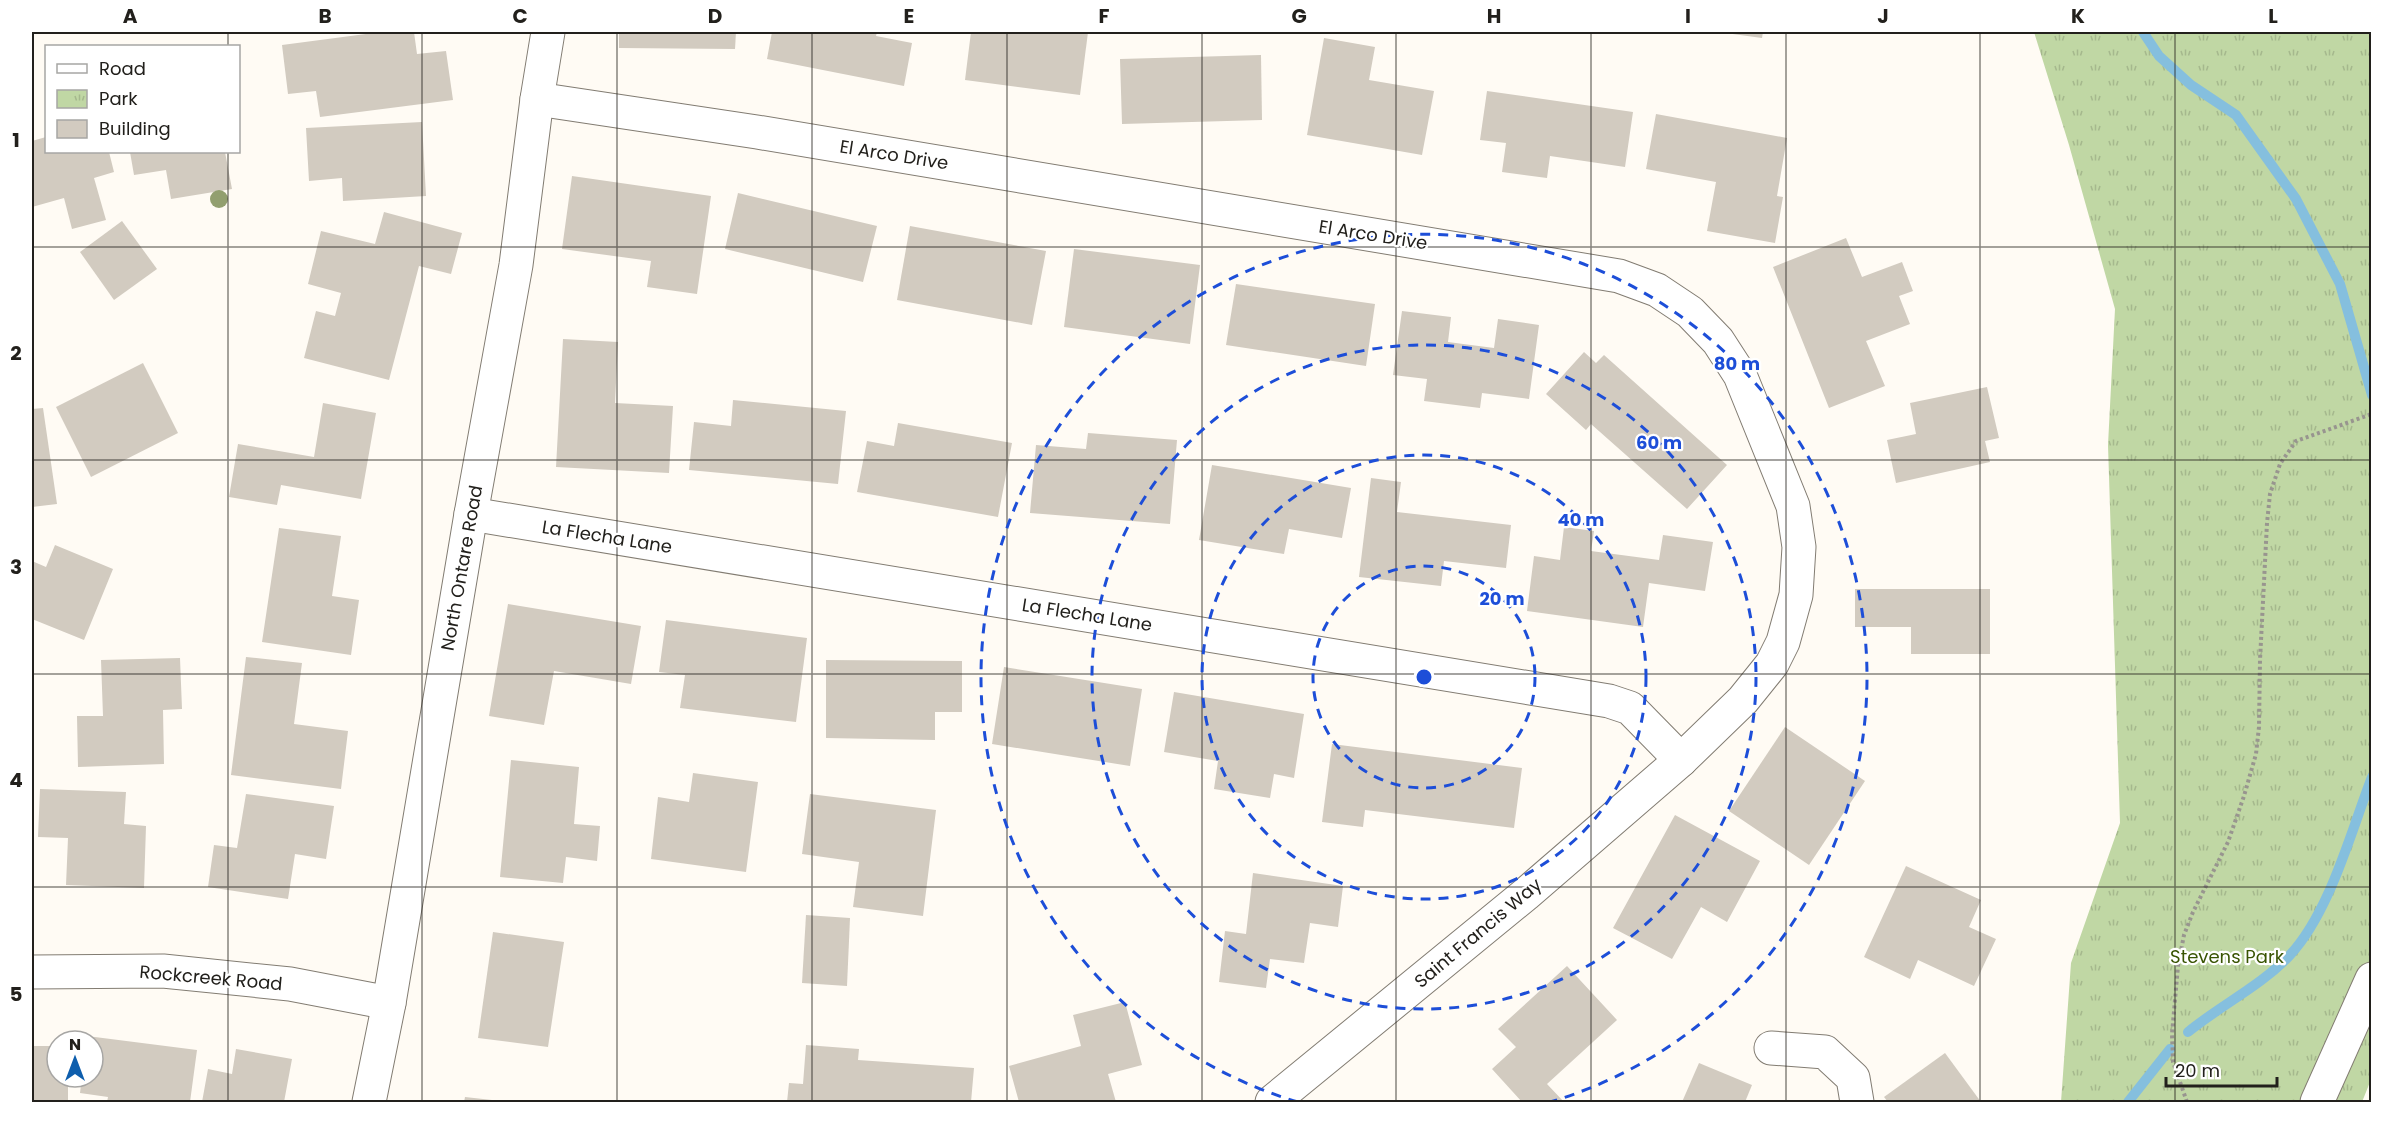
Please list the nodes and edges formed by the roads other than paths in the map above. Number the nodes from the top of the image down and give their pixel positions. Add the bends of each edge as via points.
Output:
1 (548, 32) edge
2 (537, 99) junction
3 (471, 514) junction
4 (1681, 760) junction
5 (32, 972) edge
6 (2372, 979) edge
7 (389, 1003) junction
8 (1771, 1048) dead end
9 (369, 1102) edge
10 (1272, 1102) edge
11 (1857, 1102) edge
12 (2317, 1102) edge

1 - 2 street, North Ontare Road
2 - 3 street, North Ontare Road via 516,264
2 - 4 street, El Arco Drive via 1619,276 1657,290 1690,312 1718,341 1740,375 1793,506 1799,547 1796,595 1783,642 1772,664 1743,700
3 - 4 street, La Flecha Lane via 1609,701 1630,708
3 - 7 street, North Ontare Road
4 - 10 street, Saint Francis Way via 1526,894
5 - 7 street, Rockcreek Road via 163,970 290,984
6 - 12 street
7 - 9 street, North Ontare Road
8 - 11 street via 1825,1052 1853,1078

